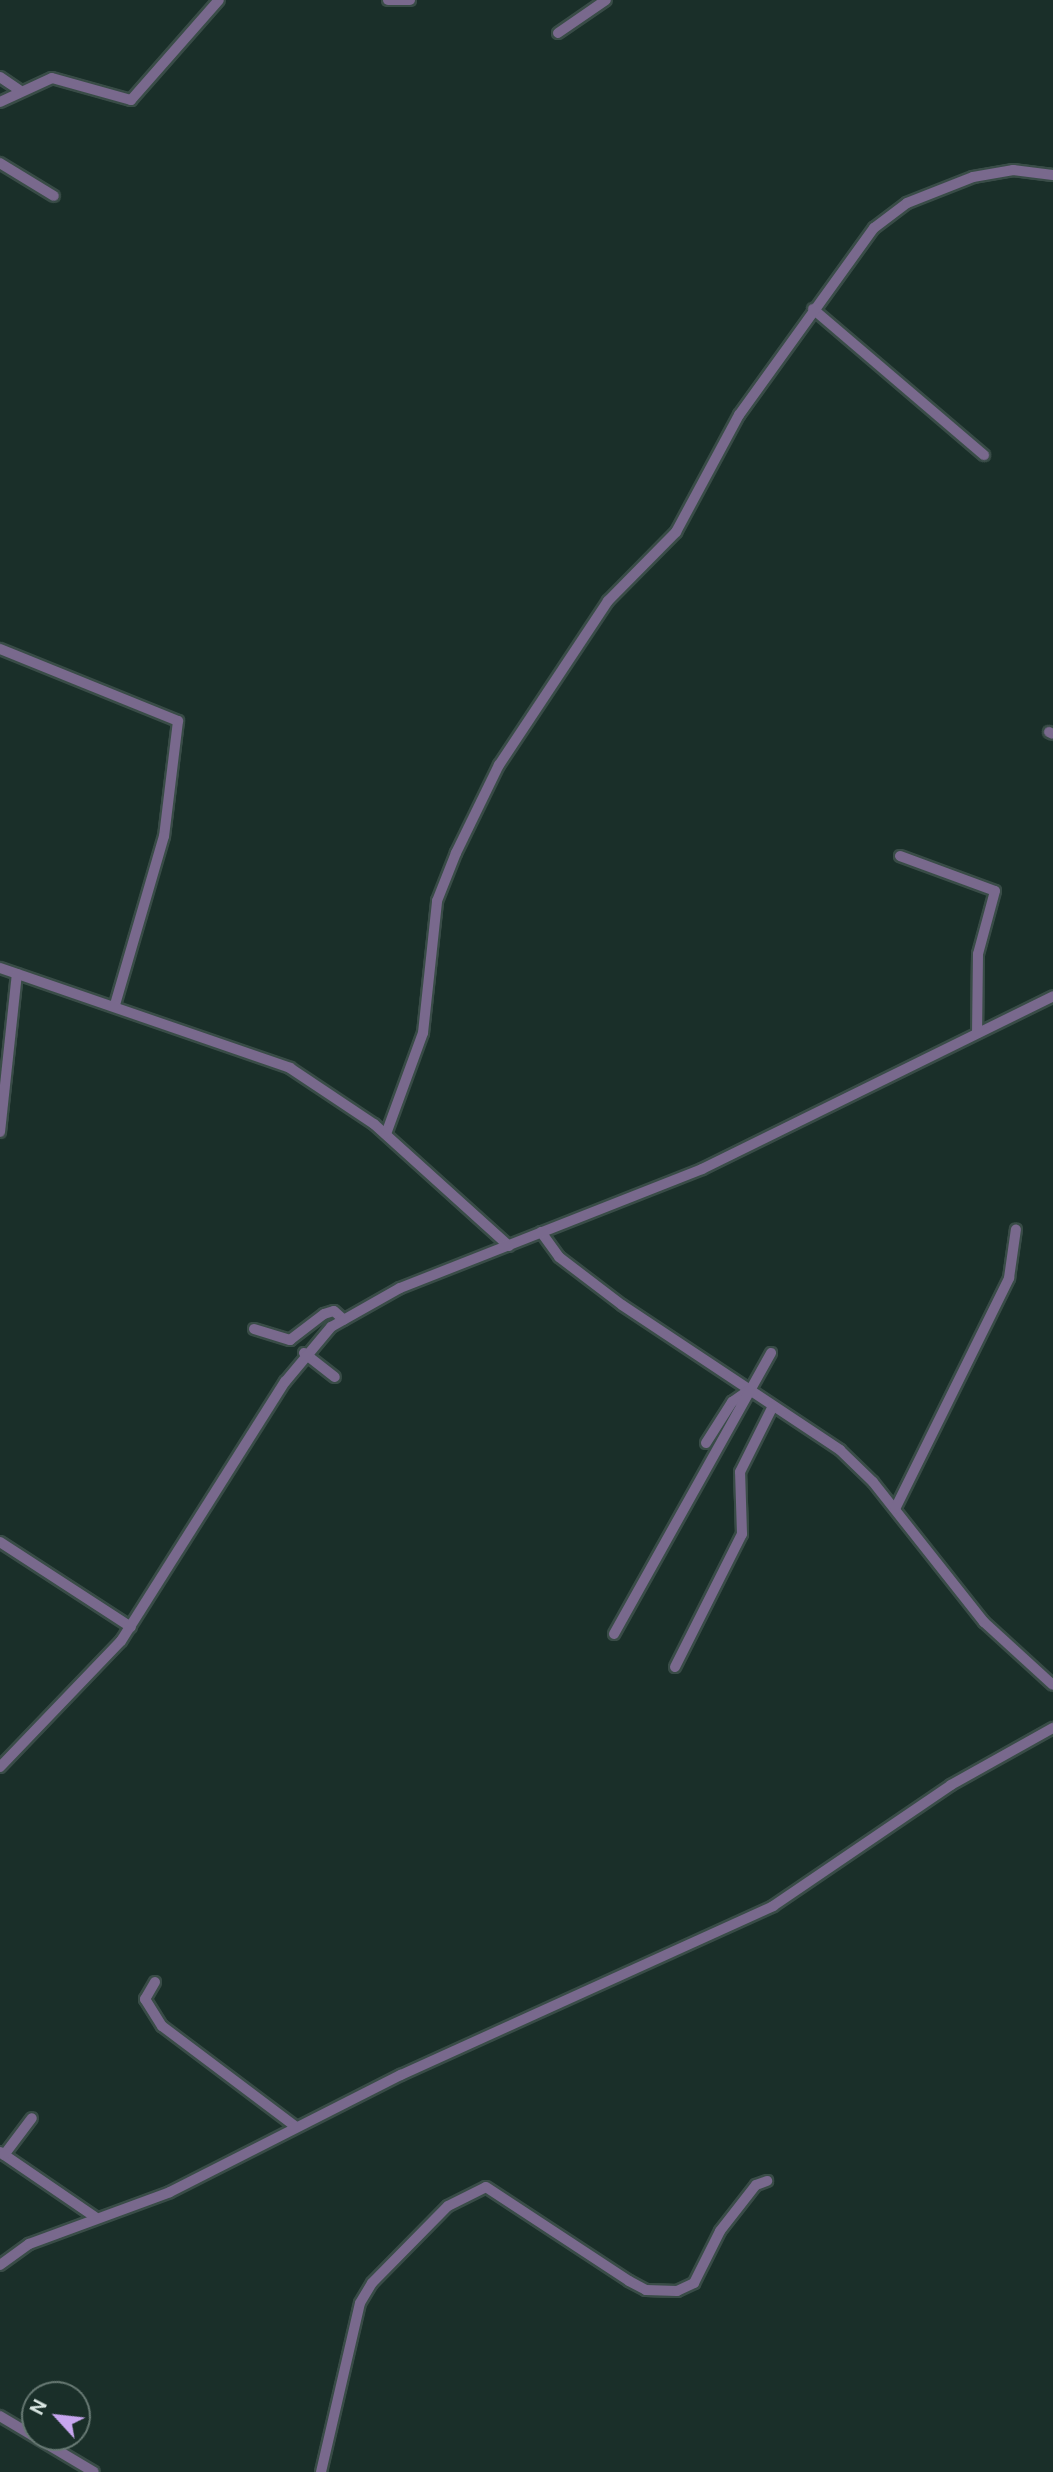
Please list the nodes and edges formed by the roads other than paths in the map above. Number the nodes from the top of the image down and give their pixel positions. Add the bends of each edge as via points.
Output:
1 (219, 0) edge
2 (388, 0) edge
3 (410, 0) edge
4 (606, 0) edge
5 (558, 33) dead end
6 (0, 77) edge
7 (19, 90) junction
8 (0, 102) edge
9 (0, 163) edge
10 (1053, 175) edge
11 (54, 196) dead end
12 (813, 309) junction
13 (984, 455) dead end
14 (0, 649) edge
15 (900, 856) dead end
16 (0, 968) edge
17 (17, 974) junction
18 (1052, 1001) edge
19 (115, 1005) junction
20 (977, 1033) junction
21 (0, 1132) edge
22 (386, 1134) junction
23 (1016, 1229) dead end
24 (541, 1232) junction
25 (509, 1246) junction
26 (344, 1320) junction
27 (254, 1329) dead end
28 (304, 1353) junction
29 (771, 1353) dead end
30 (335, 1377) dead end
31 (751, 1389) junction
32 (773, 1406) junction
33 (706, 1443) dead end
34 (895, 1509) junction
35 (0, 1542) edge
36 (131, 1627) junction
37 (614, 1634) dead end
38 (675, 1667) dead end
39 (1052, 1680) edge
40 (1053, 1728) edge
41 (0, 1767) edge
42 (155, 1982) dead end
43 (32, 2118) dead end
44 (296, 2127) junction
45 (2, 2154) edge
46 (767, 2181) dead end
47 (95, 2217) junction
48 (0, 2265) edge
49 (0, 2416) edge
50 (94, 2472) edge
51 (321, 2472) edge

1 - 7 street via 131,100 68,78
2 - 3 street
4 - 5 street
6 - 7 street
7 - 8 street
9 - 11 street
10 - 12 street via 1000,172 907,203 874,228
12 - 13 street
12 - 22 street via 739,415 676,532 608,601 473,813 437,901 423,1033
14 - 19 street via 178,721 164,836
15 - 20 street via 995,891 978,954
16 - 17 street
17 - 19 street
17 - 21 street
18 - 20 street
19 - 22 street via 290,1068
20 - 24 street via 702,1169
22 - 25 street
23 - 34 street via 1009,1278
24 - 25 street
24 - 31 street via 588,1280
25 - 26 street via 400,1289
26 - 27 street via 334,1311 324,1314 290,1339
26 - 28 street
28 - 30 street
28 - 36 street
29 - 31 street
31 - 32 street
31 - 33 street via 732,1402
31 - 37 street
32 - 34 street via 839,1450
32 - 38 street via 740,1472 742,1534
34 - 39 street via 984,1622
35 - 36 street
36 - 41 street
40 - 44 street via 951,1785 773,1906 674,1946
42 - 44 street via 145,1999 162,2026
43 - 45 street
44 - 47 street via 170,2192
45 - 47 street
46 - 51 street via 756,2185 720,2231 694,2283 677,2291 646,2290 629,2281 486,2187 447,2206 372,2283 360,2303
47 - 48 street via 29,2244
49 - 50 street

